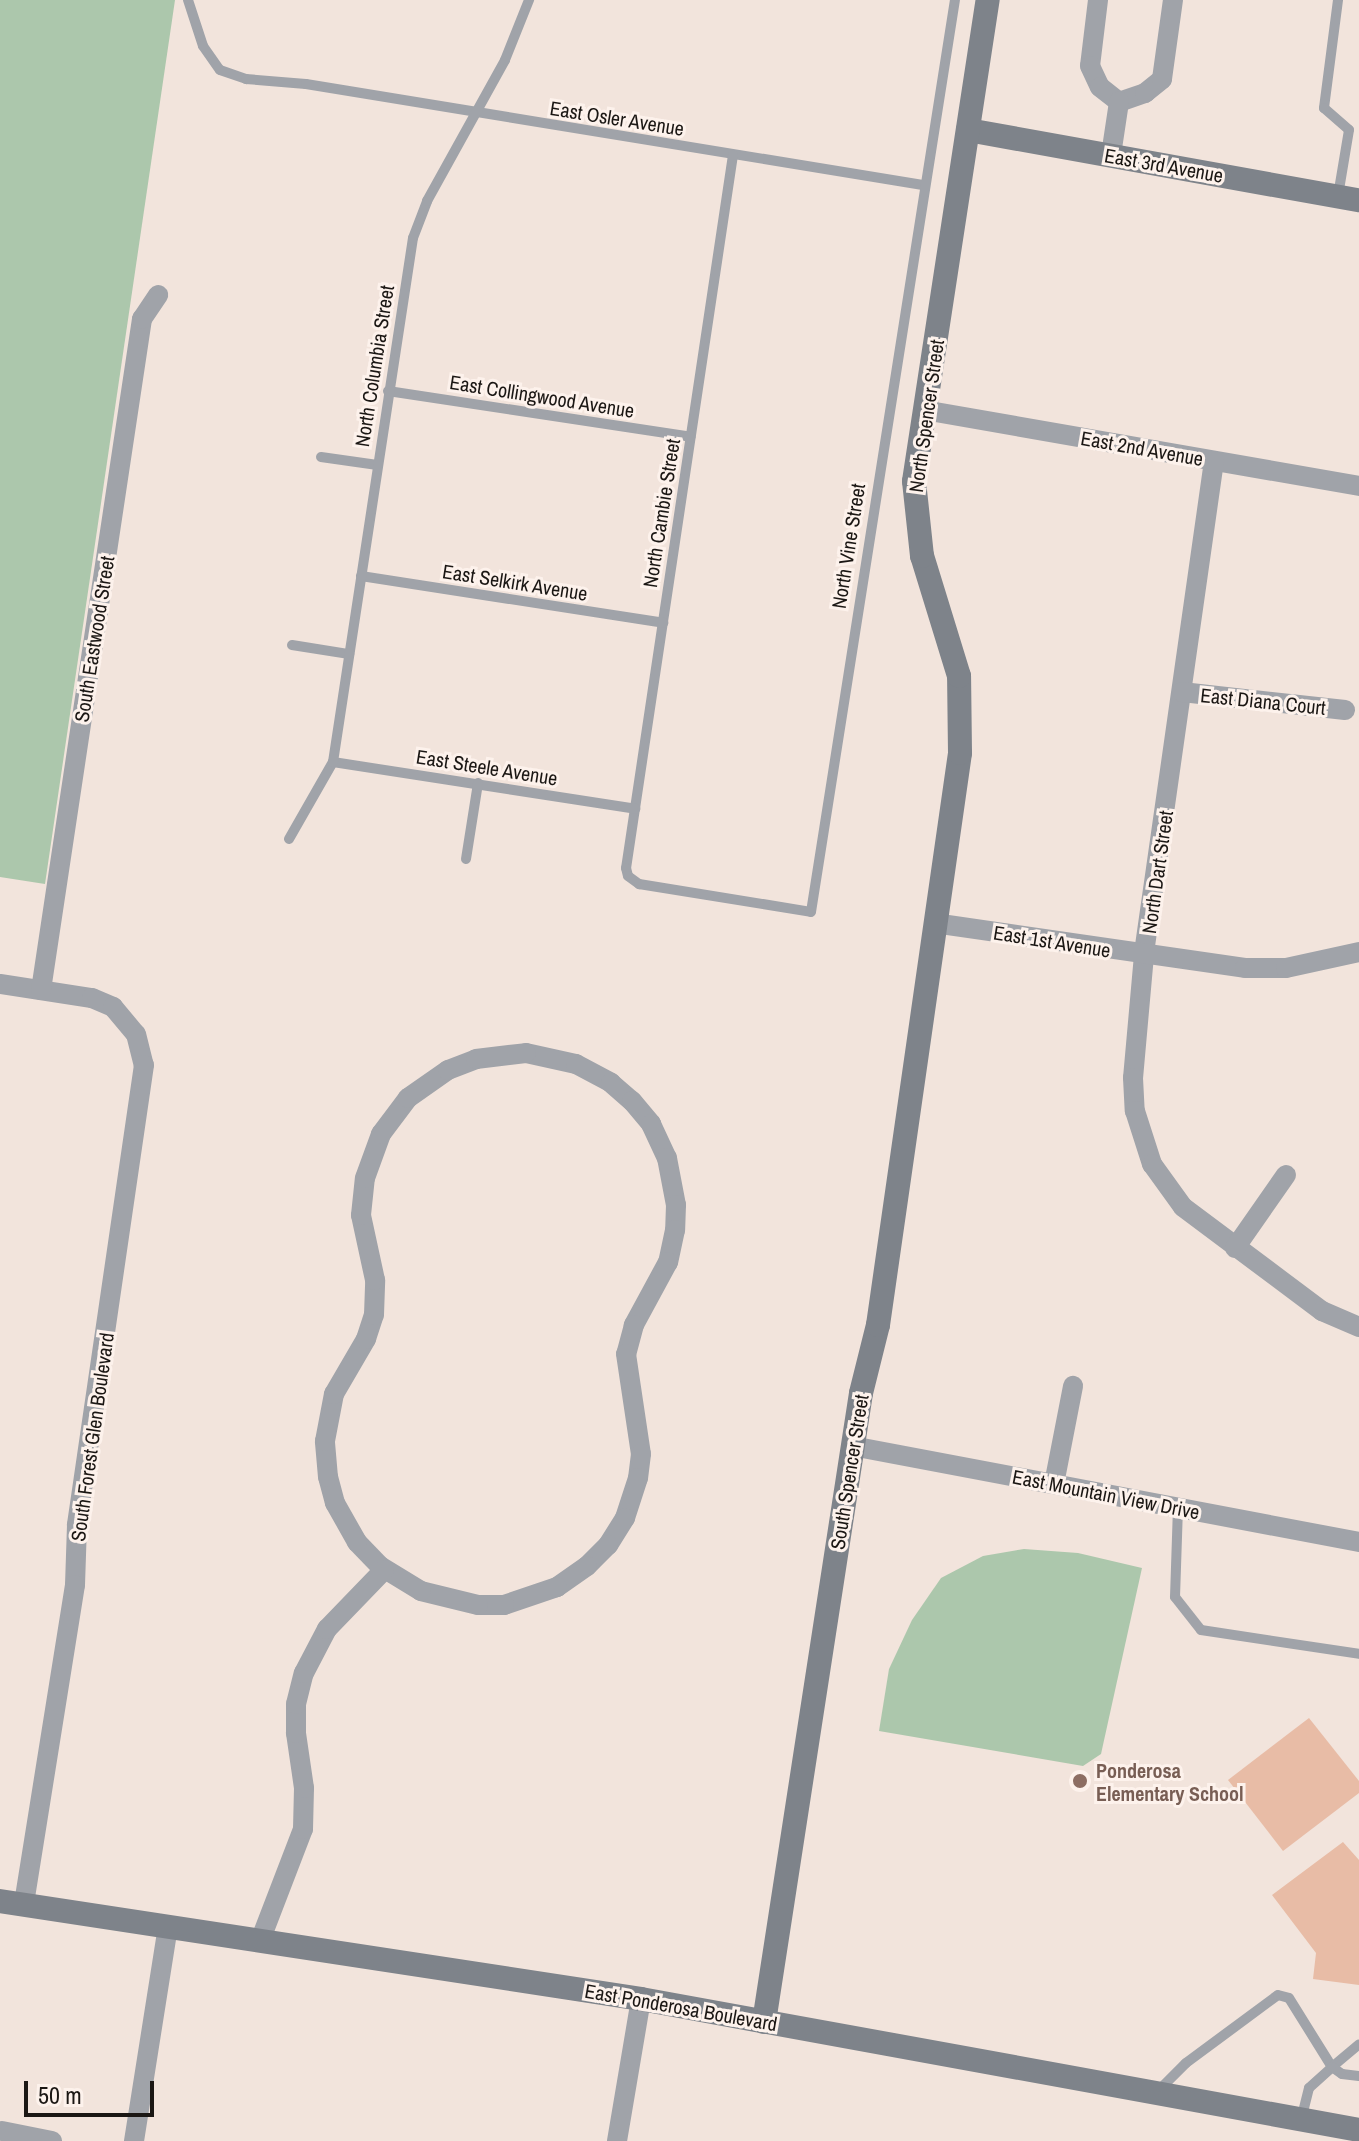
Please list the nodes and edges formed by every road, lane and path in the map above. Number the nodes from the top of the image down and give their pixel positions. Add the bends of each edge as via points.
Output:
1 (188, 0) edge
2 (529, 0) edge
3 (955, 0) edge
4 (1098, 0) edge
5 (1173, 0) edge
6 (1338, 0) edge
7 (982, 1) edge
8 (1119, 102) junction
9 (479, 113) junction
10 (968, 130) junction
11 (1354, 130) edge
12 (733, 155) junction
13 (1111, 155) junction
14 (923, 185) junction
15 (1348, 198) edge
16 (158, 295) dead end
17 (388, 391) junction
18 (924, 410) junction
19 (691, 437) junction
20 (321, 457) dead end
21 (1214, 461) junction
22 (377, 465) junction
23 (1359, 486) edge
24 (361, 576) junction
25 (663, 623) junction
26 (292, 645) dead end
27 (349, 654) junction
28 (1182, 692) junction
29 (1345, 710) dead end
30 (333, 762) junction
31 (478, 783) junction
32 (635, 809) junction
33 (289, 839) dead end
34 (466, 859) dead end
35 (628, 876) joint
36 (934, 923) junction
37 (1359, 952) edge
38 (1144, 955) junction
39 (0, 984) edge
40 (41, 990) junction
41 (1286, 1175) dead end
42 (1235, 1248) junction
43 (1359, 1327) edge
44 (1073, 1386) dead end
45 (852, 1446) junction
46 (1054, 1484) junction
47 (1178, 1507) junction
48 (1359, 1542) edge
49 (384, 1570) junction
50 (1359, 1654) edge
51 (12, 1902) edge
52 (168, 1927) junction
53 (260, 1941) junction
54 (641, 1999) junction
55 (764, 2022) junction
56 (1359, 2044) edge
57 (1332, 2067) junction
58 (1359, 2076) edge
59 (1154, 2094) junction
60 (1301, 2121) junction
61 (1359, 2130) edge
62 (2, 2131) edge
63 (52, 2141) edge
64 (134, 2141) edge
65 (617, 2141) edge

1 - 9 lane, East Osler Avenue via 203,46 220,70 246,79
2 - 9 lane, North Columbia Street
3 - 14 lane, North Vine Street
4 - 8 street via 1090,66 1100,87
5 - 8 street via 1162,79 1145,93
6 - 11 lane via 1324,108
7 - 10 street, North Spencer Street
8 - 13 street
9 - 12 lane, East Osler Avenue
9 - 17 lane, North Columbia Street via 418,223
10 - 13 street, East 3rd Avenue
10 - 18 street, North Spencer Street
11 - 15 lane
12 - 14 lane, East Osler Avenue
12 - 19 lane, North Cambie Street
13 - 15 street, East 3rd Avenue
14 - 35 lane, North Vine Street via 811,912 643,885
16 - 40 street, South Eastwood Street via 142,319
17 - 19 lane, East Collingwood Avenue
17 - 22 lane, North Columbia Street
18 - 21 street, East 2nd Avenue
18 - 36 street, North Spencer Street via 914,481 918,534 954,650 962,699 960,753
19 - 25 lane, North Cambie Street
20 - 22 lane
21 - 23 street, East 2nd Avenue
21 - 28 street, North Dart Street
22 - 24 lane, North Columbia Street
24 - 25 lane, East Selkirk Avenue
24 - 27 lane, North Columbia Street
25 - 32 lane, North Cambie Street
26 - 27 lane
27 - 30 lane, North Columbia Street
28 - 29 street, East Diana Court
28 - 38 street, North Dart Street
30 - 31 lane, East Steele Avenue
30 - 33 lane
31 - 32 lane, East Steele Avenue
31 - 34 lane
32 - 35 lane, North Cambie Street
36 - 38 street, East 1st Avenue
36 - 45 street, South Spencer Street via 885,1279
37 - 38 street, East 1st Avenue via 1286,968
38 - 42 street, North Dart Street via 1133,1078 1139,1129 1171,1194
39 - 40 street
40 - 51 street, South Forest Glen Boulevard via 113,1007 143,1054 142,1088 77,1525 62,1678
41 - 42 street
42 - 43 street, North Dart Street via 1322,1311
44 - 46 street
45 - 46 street, East Mountain View Drive
45 - 55 street, South Spencer Street
46 - 47 street, East Mountain View Drive
47 - 48 street, East Mountain View Drive
47 - 50 lane via 1175,1597 1201,1630
49 - 49 street via 421,1591 478,1605 529,1599 587,1566 608,1545 632,1500 641,1438 626,1354 634,1325 671,1252 673,1181 658,1137 632,1101 576,1064 526,1053 476,1059 448,1070 408,1098 372,1155 361,1215 375,1280 374,1315 334,1394 325,1461 335,1503 349,1529
49 - 53 street via 327,1629 304,1673 296,1704 303,1829
51 - 52 street, East Ponderosa Boulevard
52 - 53 street, East Ponderosa Boulevard
52 - 64 street
53 - 54 street, East Ponderosa Boulevard
54 - 55 street, East Ponderosa Boulevard
54 - 65 street
55 - 59 street, East Ponderosa Boulevard
56 - 57 lane
57 - 58 lane
57 - 59 lane via 1289,1998 1278,1995 1186,2063
57 - 60 lane via 1309,2088
59 - 60 street, East Ponderosa Boulevard
60 - 61 street, East Ponderosa Boulevard
62 - 63 street

